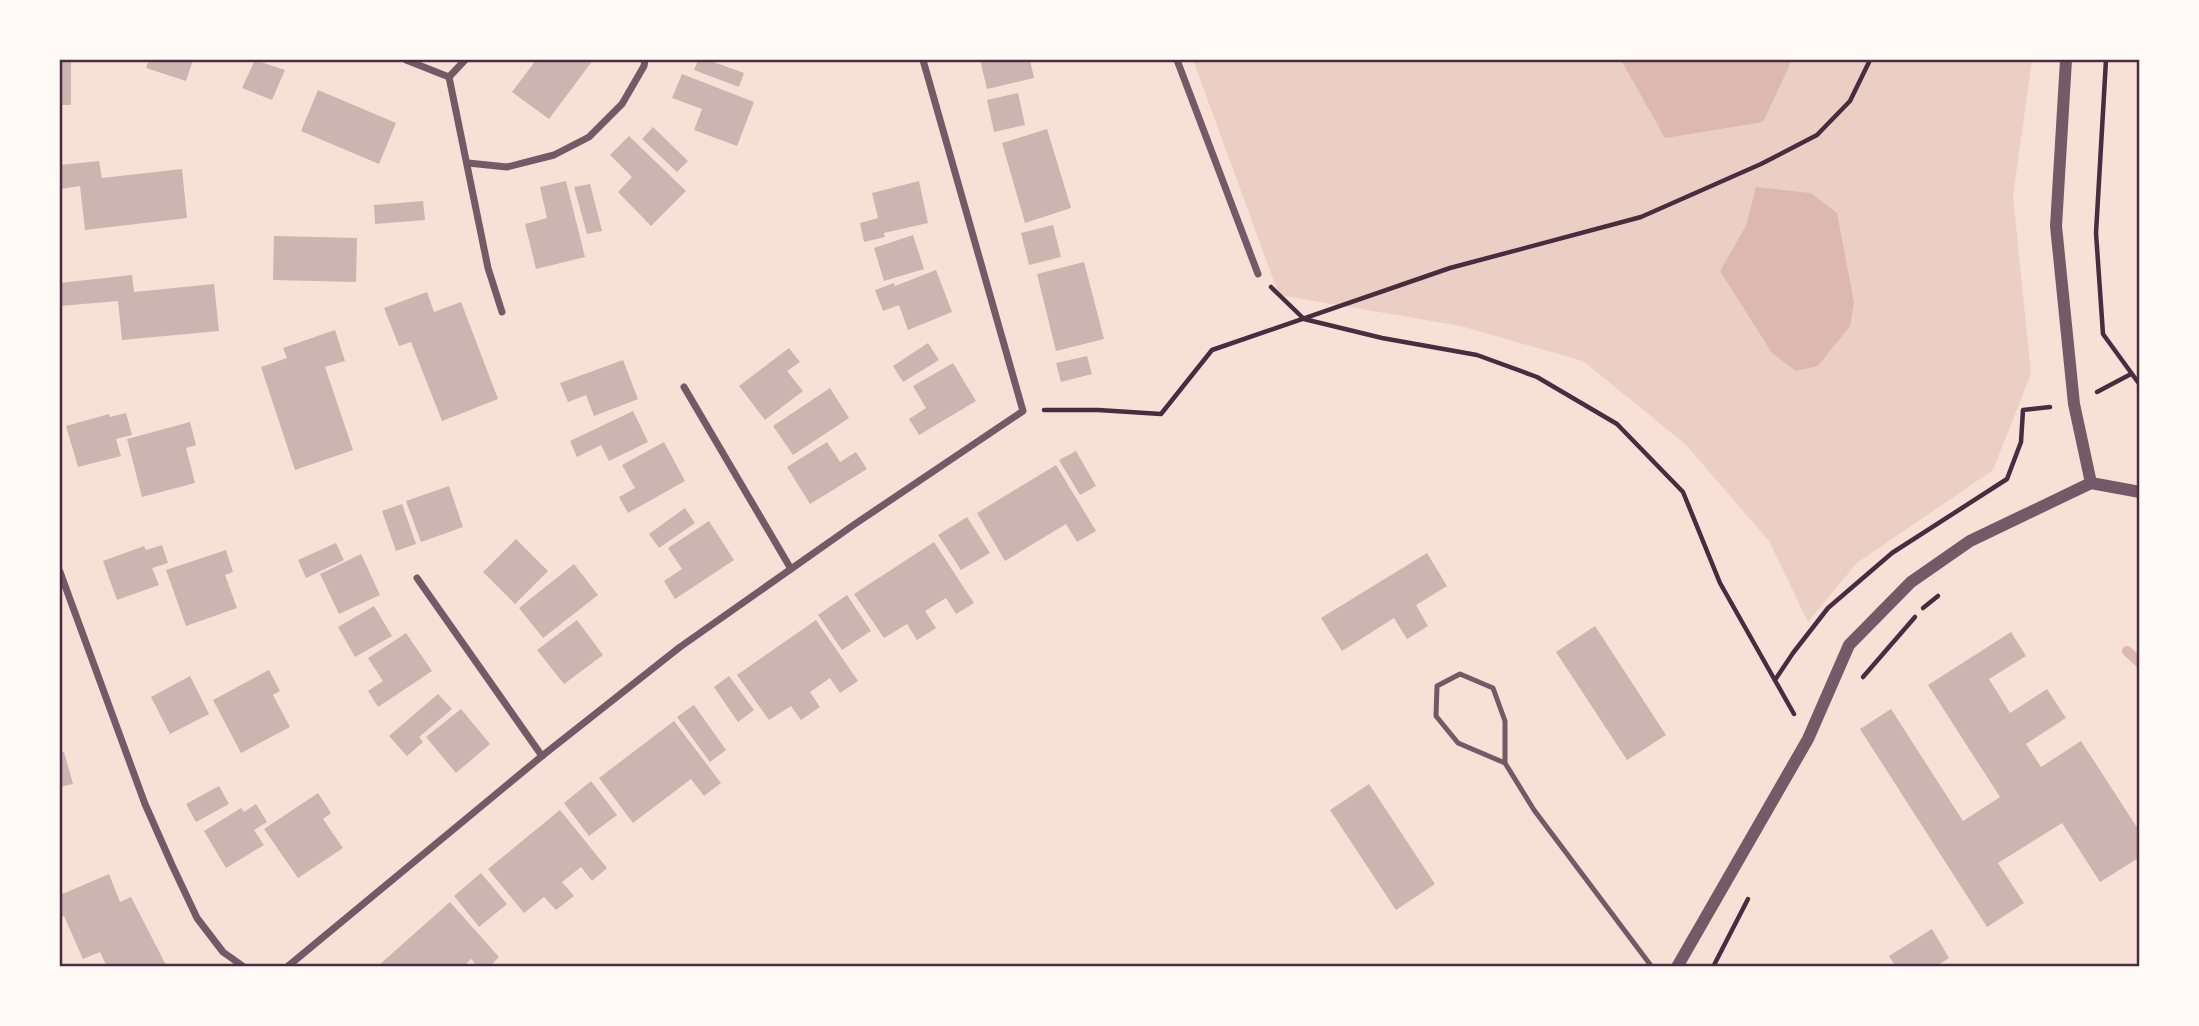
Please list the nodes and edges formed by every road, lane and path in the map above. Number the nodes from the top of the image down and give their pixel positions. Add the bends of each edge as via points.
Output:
1 (406, 60) edge
2 (466, 60) edge
3 (645, 60) edge
4 (923, 60) edge
5 (1177, 60) edge
6 (1870, 60) edge
7 (2066, 60) edge
8 (2106, 60) edge
9 (449, 77) junction
10 (468, 163) junction
11 (1258, 274) joint
12 (502, 313) dead end
13 (1304, 319) junction
14 (2132, 374) junction
15 (2140, 385) edge
16 (684, 387) dead end
17 (2074, 404) junction
18 (1023, 411) junction
19 (2091, 483) junction
20 (2140, 492) edge
21 (791, 569) junction
22 (60, 572) edge
23 (417, 578) dead end
24 (1941, 594) dead end
25 (1775, 680) junction
26 (1859, 682) dead end
27 (1808, 739) junction
28 (542, 756) junction
29 (1505, 763) junction
30 (1751, 892) dead end
31 (1681, 965) edge
32 (244, 967) edge
33 (287, 967) edge
34 (1652, 967) edge
35 (1713, 967) edge

1 - 9 street
2 - 9 street
3 - 10 street via 622,104 589,137 554,155 507,167
4 - 18 street
5 - 11 street
6 - 13 path via 1850,101 1817,135 1761,164 1641,217 1450,268
7 - 17 street via 2056,226
8 - 14 path via 2096,233 2103,334
9 - 10 street
10 - 12 street via 488,268
11 - 13 path
13 - 18 path via 1212,350 1161,414
13 - 25 path via 1477,355 1537,377 1617,424 1683,492 1720,583
14 - 15 path
14 - 17 path
16 - 21 street
17 - 19 street
17 - 25 path via 2023,410 2021,442 2007,479 1892,553 1828,608
18 - 21 street
19 - 20 street
19 - 27 street via 1970,541 1911,582 1849,645
21 - 28 street via 680,647
22 - 32 street via 145,804 197,918 223,951
23 - 28 street
24 - 26 path via 1920,611
25 - 27 path
27 - 31 street
28 - 33 street
29 - 29 lane via 1505,721 1493,688 1461,674 1437,686 1436,716 1458,743
29 - 34 lane via 1534,810
30 - 35 path

